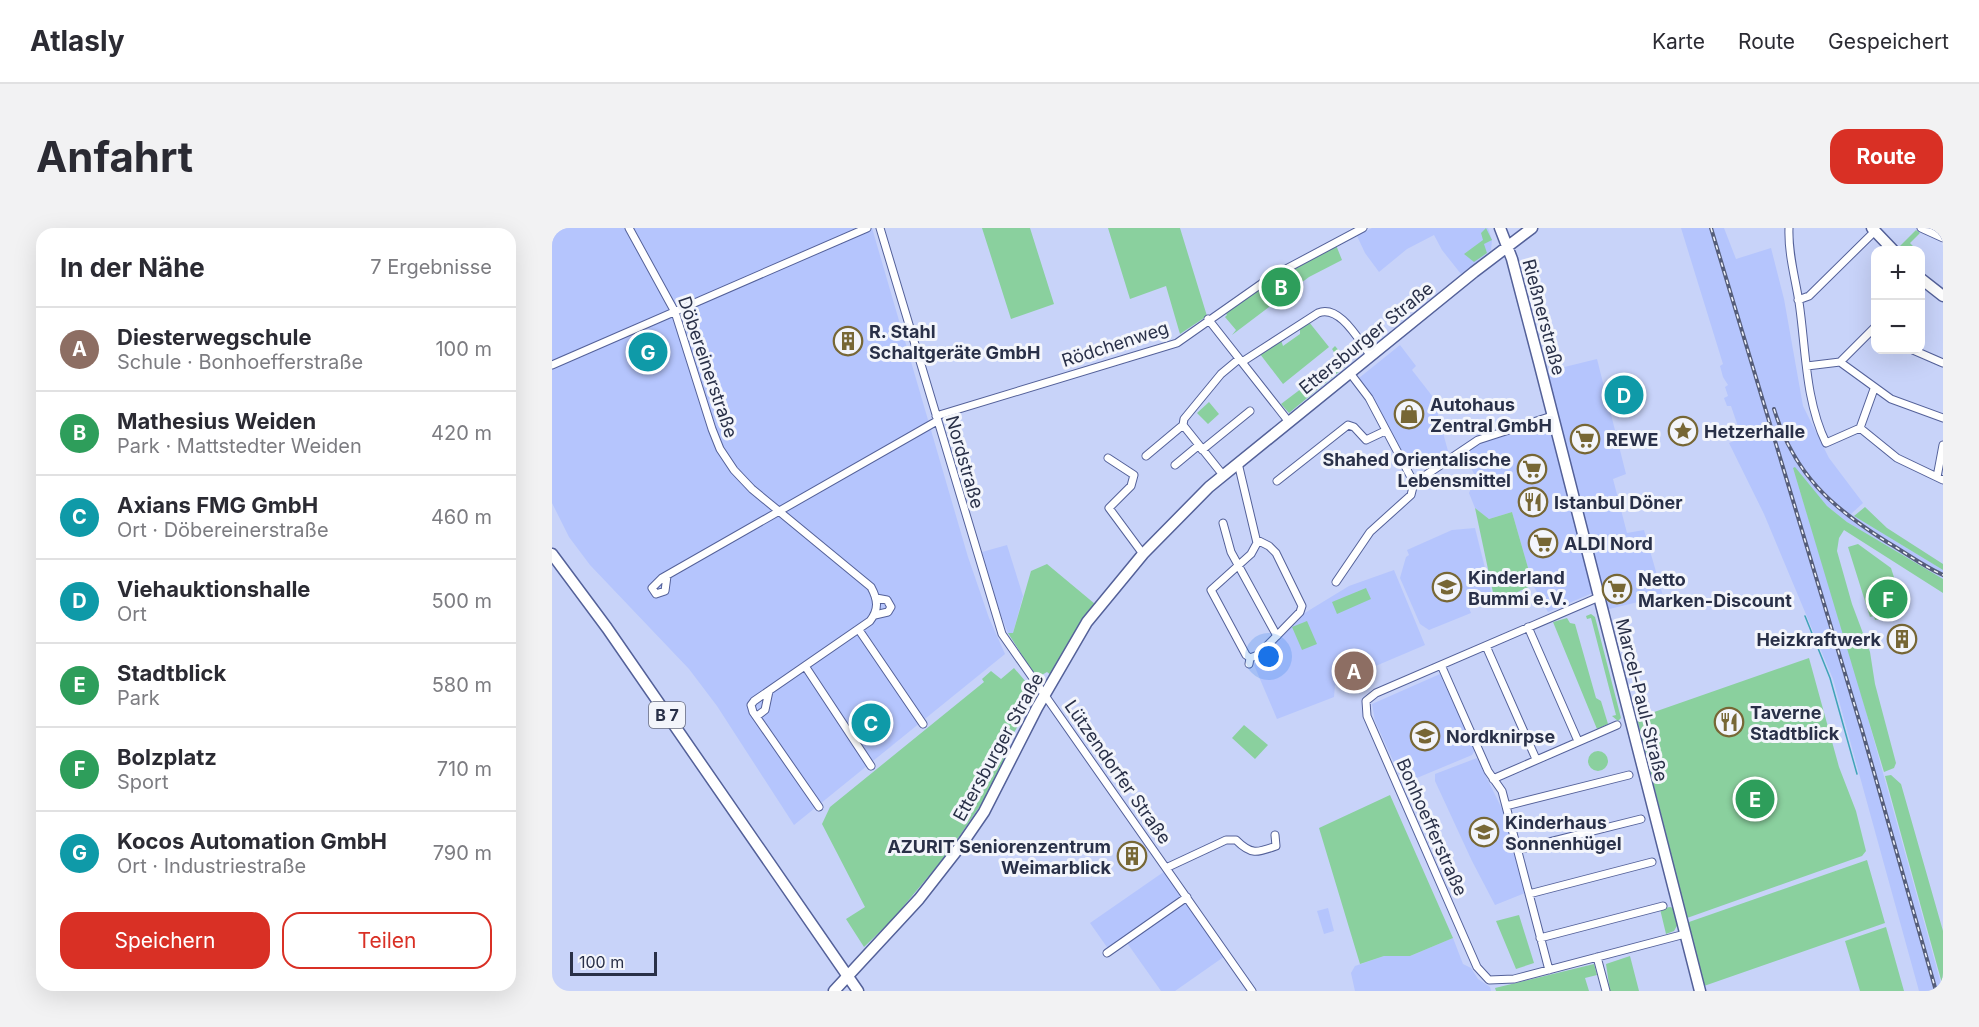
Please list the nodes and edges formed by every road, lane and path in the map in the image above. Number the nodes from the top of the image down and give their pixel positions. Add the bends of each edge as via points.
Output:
1 (629, 228) edge
2 (867, 228) edge
3 (880, 228) edge
4 (1363, 228) edge
5 (1500, 228) edge
6 (1532, 228) edge
7 (1789, 228) edge
8 (1921, 228) edge
9 (1875, 229) edge
10 (1943, 237) edge
11 (1890, 246) edge
12 (1506, 247) junction
13 (1925, 282) edge
14 (1943, 296) edge
15 (1798, 300) junction
16 (675, 312) junction
17 (1208, 320) junction
18 (1871, 330) edge
19 (1922, 354) edge
20 (1371, 356) junction
21 (1241, 361) junction
22 (1840, 362) junction
23 (1943, 363) edge
24 (552, 365) edge
25 (1807, 366) junction
26 (1350, 372) junction
27 (1874, 388) junction
28 (1250, 411) dead end
29 (1552, 416) junction
30 (1943, 418) edge
31 (937, 419) junction
32 (1289, 422) junction
33 (1183, 425) junction
34 (1860, 428) junction
35 (1385, 431) junction
36 (1943, 445) edge
37 (1201, 447) junction
38 (1146, 456) dead end
39 (1108, 458) dead end
40 (1238, 463) junction
41 (1175, 465) dead end
42 (1223, 475) junction
43 (1940, 478) edge
44 (1277, 481) dead end
45 (1414, 483) junction
46 (780, 513) junction
47 (1223, 523) dead end
48 (1257, 540) junction
49 (552, 554) edge
50 (1143, 554) junction
51 (1238, 565) junction
52 (667, 576) dead end
53 (1336, 582) dead end
54 (1599, 597) junction
55 (876, 598) junction
56 (875, 615) junction
57 (1528, 627) junction
58 (859, 630) junction
59 (1277, 636) junction
60 (1486, 646) junction
61 (1441, 665) junction
62 (805, 666) junction
63 (769, 691) junction
64 (1046, 693) junction
65 (757, 716) junction
66 (923, 724) dead end
67 (1617, 725) dead end
68 (1578, 741) junction
69 (1536, 759) junction
70 (871, 766) dead end
71 (1629, 775) dead end
72 (1493, 778) junction
73 (1506, 806) junction
74 (819, 807) dead end
75 (1641, 819) dead end
76 (1275, 835) dead end
77 (1517, 850) junction
78 (1652, 862) dead end
79 (1166, 868) junction
80 (1529, 894) junction
81 (1186, 897) junction
82 (1663, 906) dead end
83 (1685, 934) junction
84 (1540, 938) junction
85 (1107, 953) dead end
86 (1597, 957) junction
87 (1549, 970) junction
88 (848, 976) junction
89 (834, 991) edge
90 (858, 991) edge
91 (1252, 991) edge
92 (1606, 991) edge
93 (1700, 991) edge

1 - 16 street, Döbereinerstraße
2 - 16 street
3 - 31 street, Nordstraße
4 - 17 street, Rödchenweg via 1294,262
5 - 12 street, Rießnerstraße
6 - 12 street, Ettersburger Straße
7 - 15 street
8 - 10 street
9 - 11 street
9 - 15 street via 1809,296
12 - 20 street, Ettersburger Straße
12 - 29 street, Rießnerstraße
13 - 14 street
15 - 25 street
16 - 24 street
16 - 46 street, Döbereinerstraße via 720,449 734,470
17 - 21 street
17 - 31 street, Rödchenweg via 1177,343
18 - 22 street
19 - 23 street
20 - 21 street via 1337,315 1327,311
20 - 26 street, Ettersburger Straße
21 - 32 street
21 - 33 street via 1221,374
22 - 25 street
22 - 27 street
25 - 34 street via 1816,417 1826,443
26 - 32 street, Ettersburger Straße
26 - 35 street
27 - 30 street via 1903,405
27 - 34 street
28 - 37 street
29 - 45 street via 1478,440
29 - 54 street, Marcel-Paul-Straße
31 - 46 street, Rödchenweg
31 - 64 street, Nordstraße via 1002,634
32 - 40 street, Ettersburger Straße
33 - 37 street
33 - 38 street
34 - 43 street via 1897,458
35 - 44 street via 1366,440 1348,425
35 - 45 street
36 - 43 street
37 - 41 street
37 - 42 street
39 - 50 street via 1134,475 1131,486 1109,508
40 - 42 street, Ettersburger Straße
40 - 48 street
42 - 50 street, Ettersburger Straße
45 - 53 street via 1411,495 1370,532
46 - 52 street, Rödchenweg
46 - 55 street, Döbereinerstraße via 871,587
47 - 51 street
48 - 51 street via 1251,554
48 - 59 street via 1276,553 1302,603 1300,612
49 - 88 street, B 7
50 - 64 street, Ettersburger Straße via 1087,622
51 - 59 street
51 - 59 street via 1211,590 1249,661
54 - 57 street, Bonhoefferstraße
54 - 83 street, Marcel-Paul-Straße
55 - 56 street
55 - 56 street, Döbereinerstraße via 887,600 891,607 888,612
56 - 58 street
57 - 60 street, Bonhoefferstraße
57 - 68 street
58 - 62 street
58 - 66 street
60 - 61 street, Bonhoefferstraße
60 - 69 street
61 - 72 street
61 - 87 street, Bonhoefferstraße via 1371,695 1366,701 1367,716 1480,972 1489,980 1499,981
62 - 63 street
62 - 70 street
63 - 65 street via 765,710
63 - 65 street via 751,705
64 - 79 street, Lützendorfer Straße
64 - 88 street, Ettersburger Straße via 988,804 962,844
65 - 74 street
67 - 68 street
68 - 69 street
69 - 72 street
71 - 73 street, Marcel-Paul-Straße
72 - 73 street
73 - 77 street
75 - 77 street
76 - 79 street, Lützendorfer Straße via 1276,846 1258,853 1248,851 1236,840 1226,840
77 - 80 street
78 - 80 street
79 - 81 street, Lützendorfer Straße
80 - 84 street
81 - 85 street
81 - 91 street, Lützendorfer Straße
82 - 84 street
83 - 86 street, Bonhoefferstraße
83 - 93 street, Marcel-Paul-Straße
84 - 87 street
86 - 87 street, Bonhoefferstraße
86 - 92 street
88 - 89 street, Ettersburger Straße
88 - 90 street, B 7

